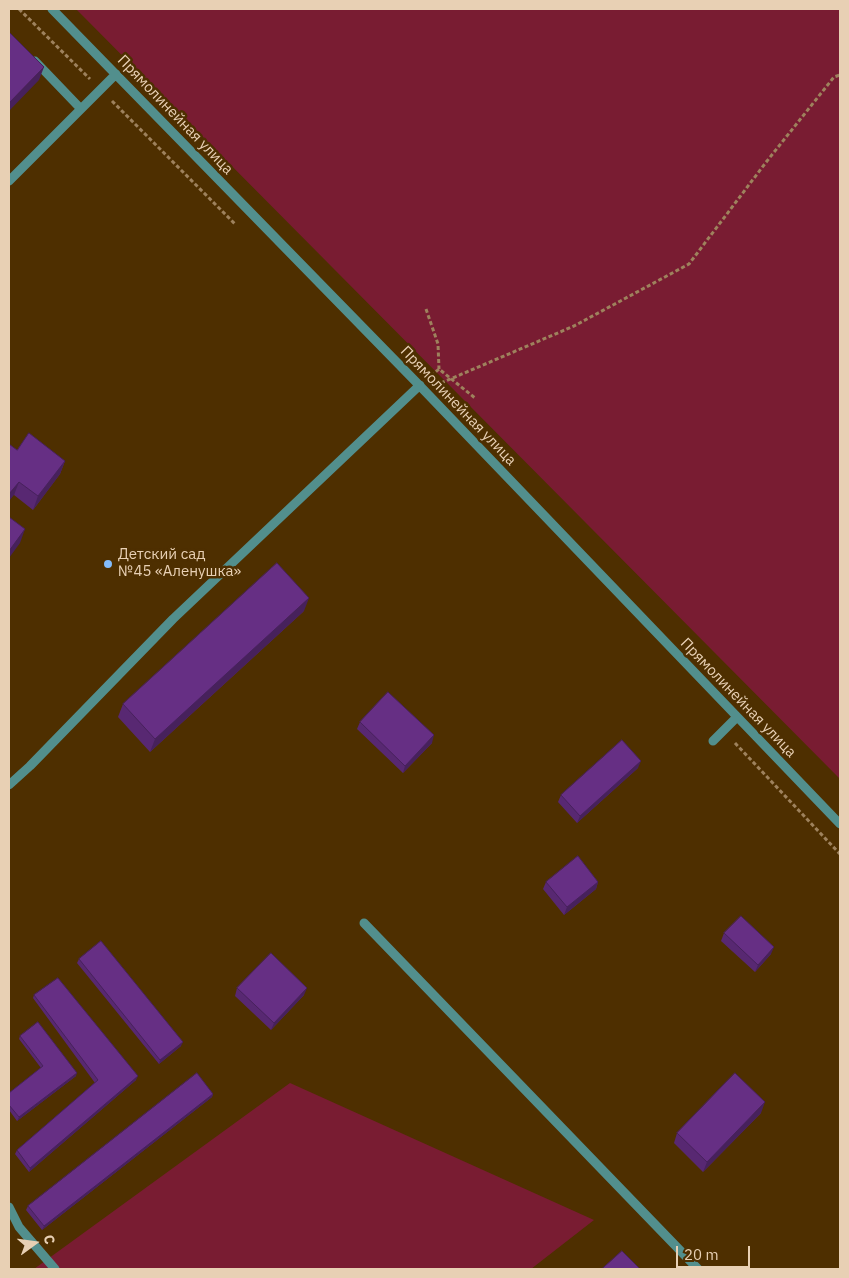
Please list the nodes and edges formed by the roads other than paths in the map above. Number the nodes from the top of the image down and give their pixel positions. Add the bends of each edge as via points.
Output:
1 (52, 9) edge
2 (28, 54) edge
3 (116, 74) junction
4 (81, 109) junction
5 (9, 181) edge
6 (422, 387) junction
7 (737, 717) junction
8 (713, 741) dead end
9 (9, 785) edge
10 (840, 824) edge
11 (364, 923) dead end
12 (9, 1207) edge
13 (55, 1269) edge
14 (698, 1269) edge

1 - 3 street, Прямолинейная улица
2 - 4 street
3 - 4 street
3 - 6 street, Прямолинейная улица
4 - 5 street
6 - 7 street, Прямолинейная улица
6 - 9 street via 173,619
7 - 8 street
7 - 10 street, Прямолинейная улица
11 - 14 street
12 - 13 street via 19,1227

